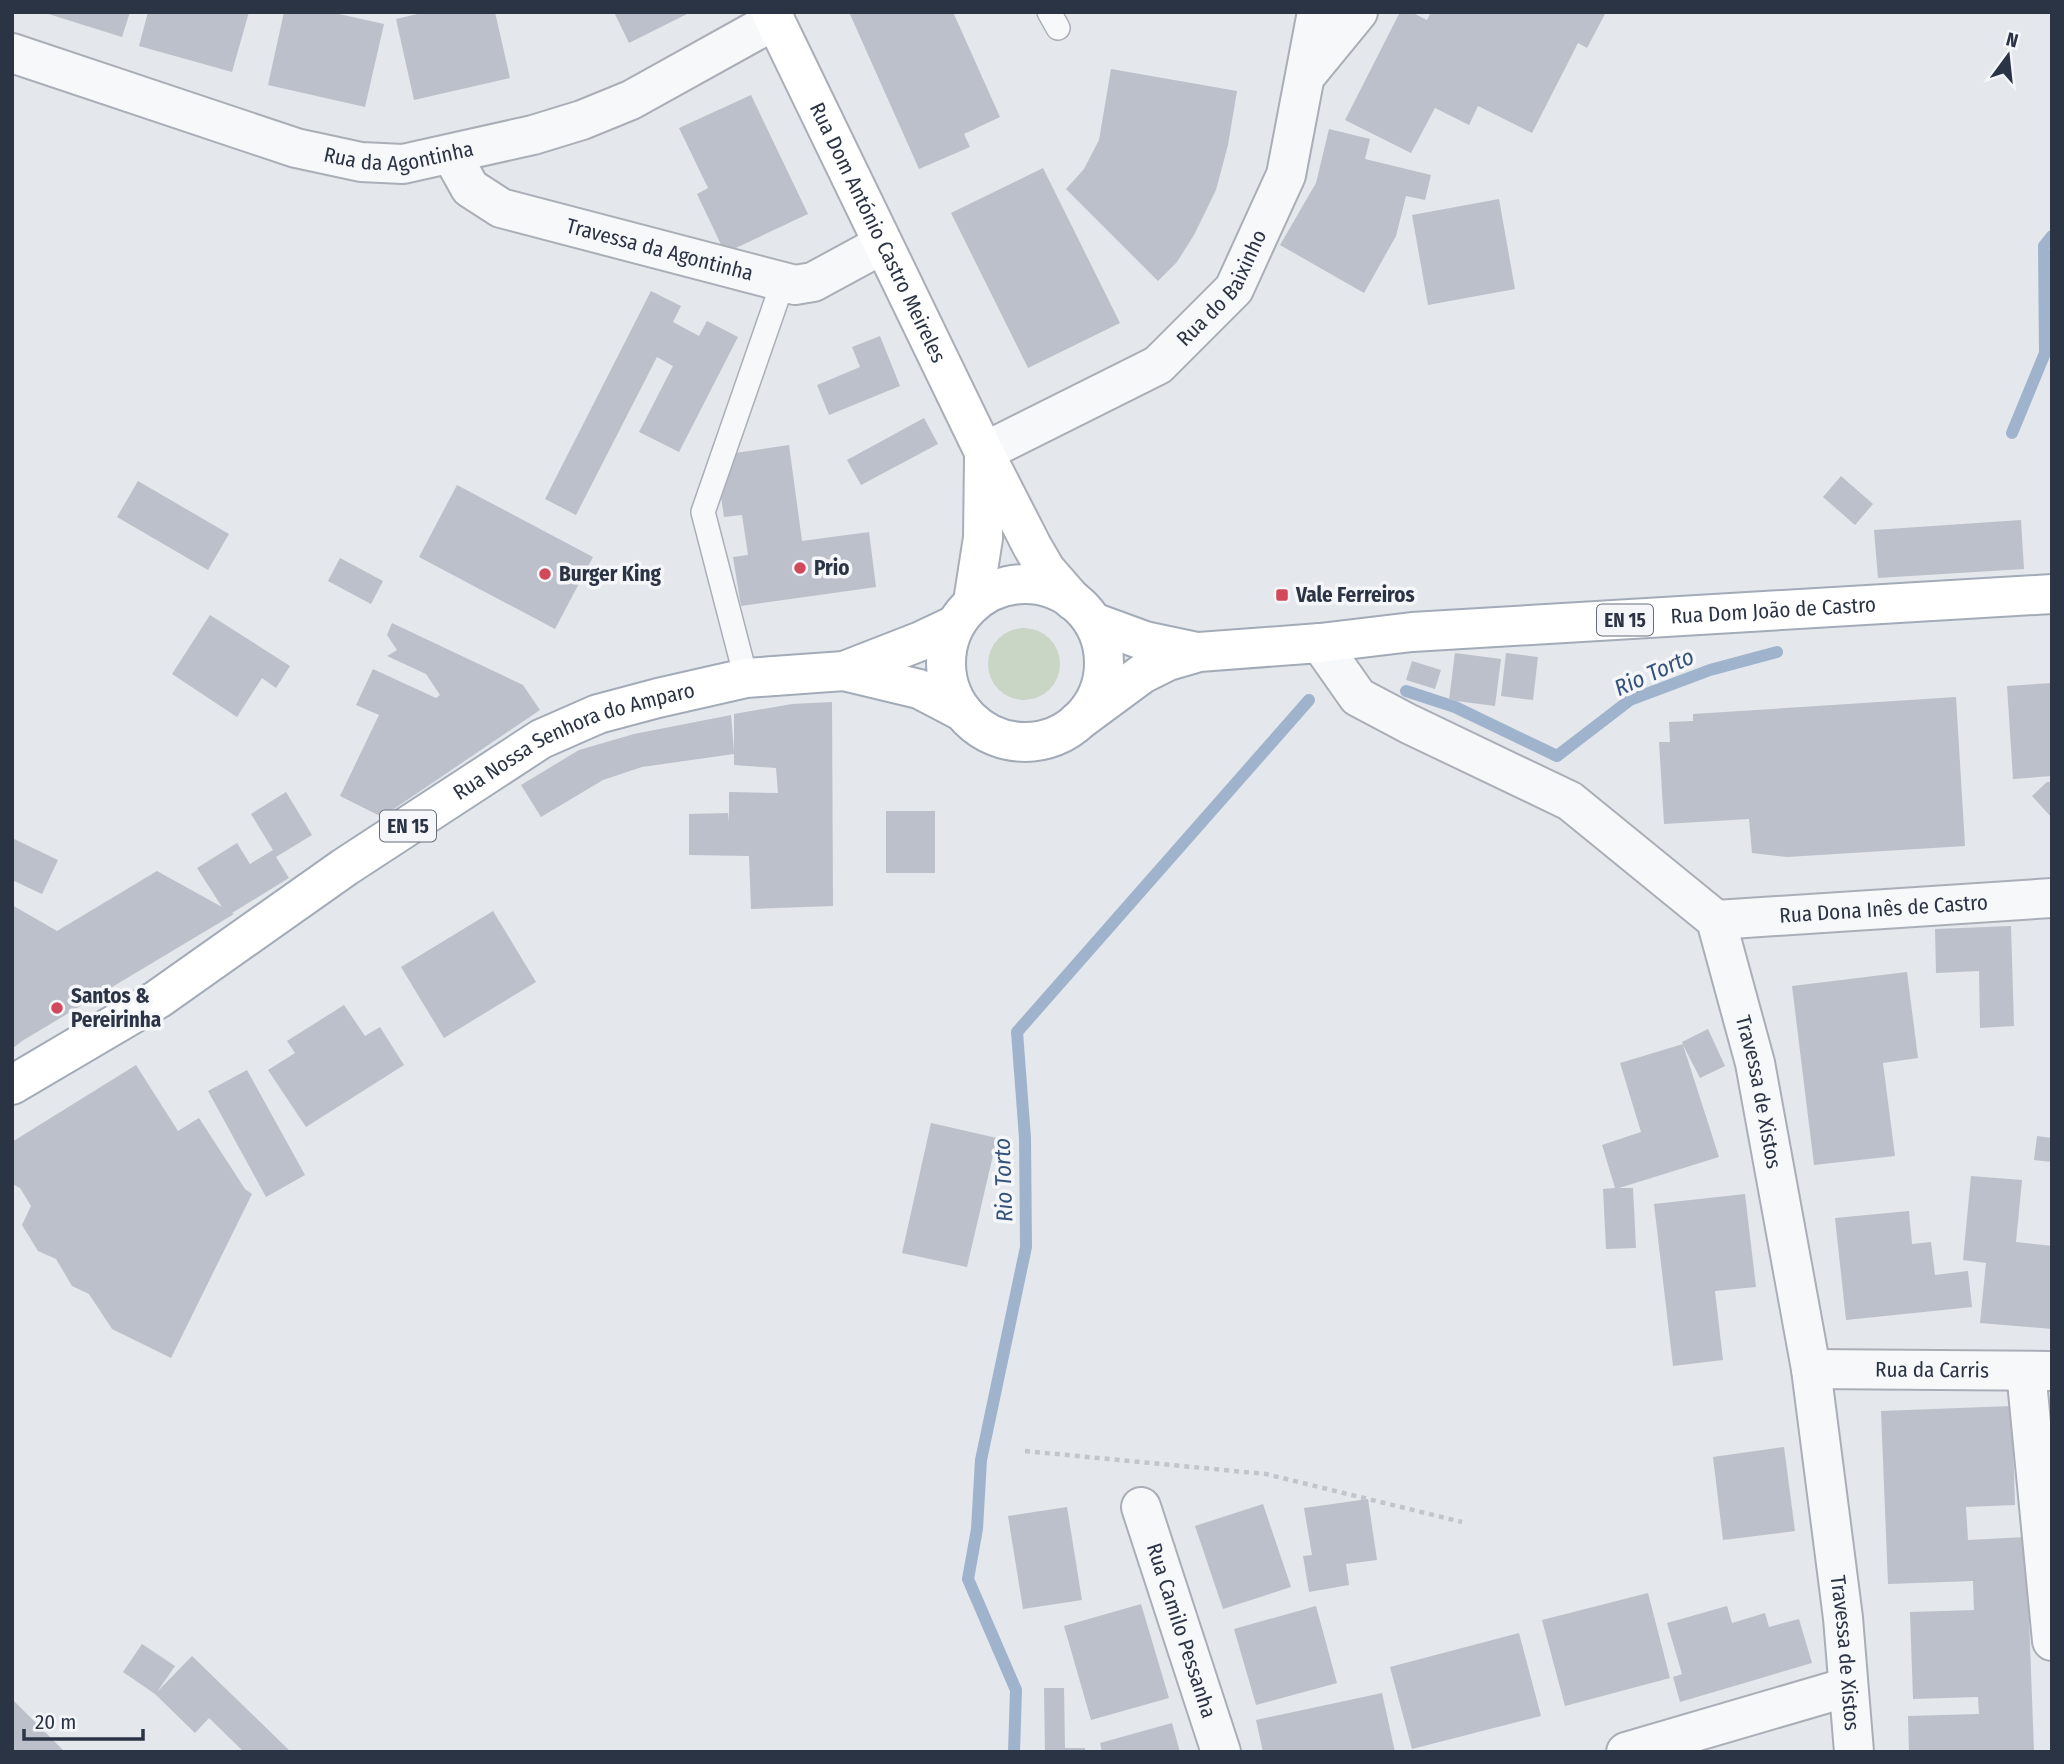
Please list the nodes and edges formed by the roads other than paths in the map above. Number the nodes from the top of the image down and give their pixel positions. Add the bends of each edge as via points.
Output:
1 (1317, 12) edge
2 (1357, 12) edge
3 (773, 16) edge
4 (12, 53) edge
5 (1307, 74) junction
6 (452, 154) junction
7 (883, 244) junction
8 (783, 282) junction
9 (984, 452) junction
10 (2052, 594) edge
11 (1083, 611) junction
12 (965, 614) junction
13 (1320, 643) junction
14 (1199, 652) junction
15 (844, 671) junction
16 (746, 678) junction
17 (963, 712) junction
18 (1077, 722) junction
19 (2052, 898) edge
20 (1716, 920) junction
21 (12, 1085) edge
22 (1811, 1369) junction
23 (2039, 1371) edge
24 (1141, 1507) dead end
25 (2052, 1641) edge
26 (1848, 1687) junction
27 (1221, 1752) edge
28 (1626, 1752) edge
29 (1854, 1752) edge

1 - 5 street, Rua do Baixinho
2 - 5 street
3 - 6 street, Rua da Agontinha via 631,100 533,135
3 - 7 main road, Rua Dom António Castro Meireles
4 - 6 street, Rua da Agontinha via 296,148 361,162 403,164
5 - 9 street, Rua do Baixinho via 1286,175 1234,289 1158,365
6 - 8 street, Travessa da Agontinha via 470,188 501,208
7 - 8 street, Travessa da Agontinha via 813,282
7 - 9 main road, Rua Dom António Castro Meireles
8 - 16 lane via 703,512
9 - 11 main road, Rua Dom António Castro Meireles via 1046,570
9 - 12 main road, Rua Dom António Castro Meireles via 983,538
10 - 13 main road, Rua Dom João de Castro / EN 15 via 1412,632
11 - 12 main road via 1065,594 1028,584 999,588
11 - 14 main road, Rua Dom João de Castro / EN 15 via 1145,641
11 - 18 main road via 1101,640 1103,679
12 - 15 main road, Rua Nossa Senhora do Amparo via 921,641
12 - 17 main road via 949,640 945,665
13 - 14 main road, Rua Dom João de Castro / EN 15
13 - 20 street via 1358,697 1570,800
14 - 18 main road, Rua Dom João de Castro via 1142,674
15 - 16 main road, Rua Nossa Senhora do Amparo / EN 15
15 - 17 main road, Rua Nossa Senhora do Amparo / EN 15 via 919,690
16 - 21 main road, Rua Nossa Senhora do Amparo / EN 15 via 598,713 541,739 345,867 159,999
17 - 18 main road via 982,729 1005,739 1031,741 1056,736
19 - 20 street, Rua Dona Inês de Castro
20 - 22 street, Travessa de Xistos via 1755,1063
22 - 23 street, Rua da Carris
22 - 26 street, Travessa de Xistos
23 - 25 street
24 - 27 street, Rua Camilo Pessanha
26 - 28 street
26 - 29 street, Travessa de Xistos

